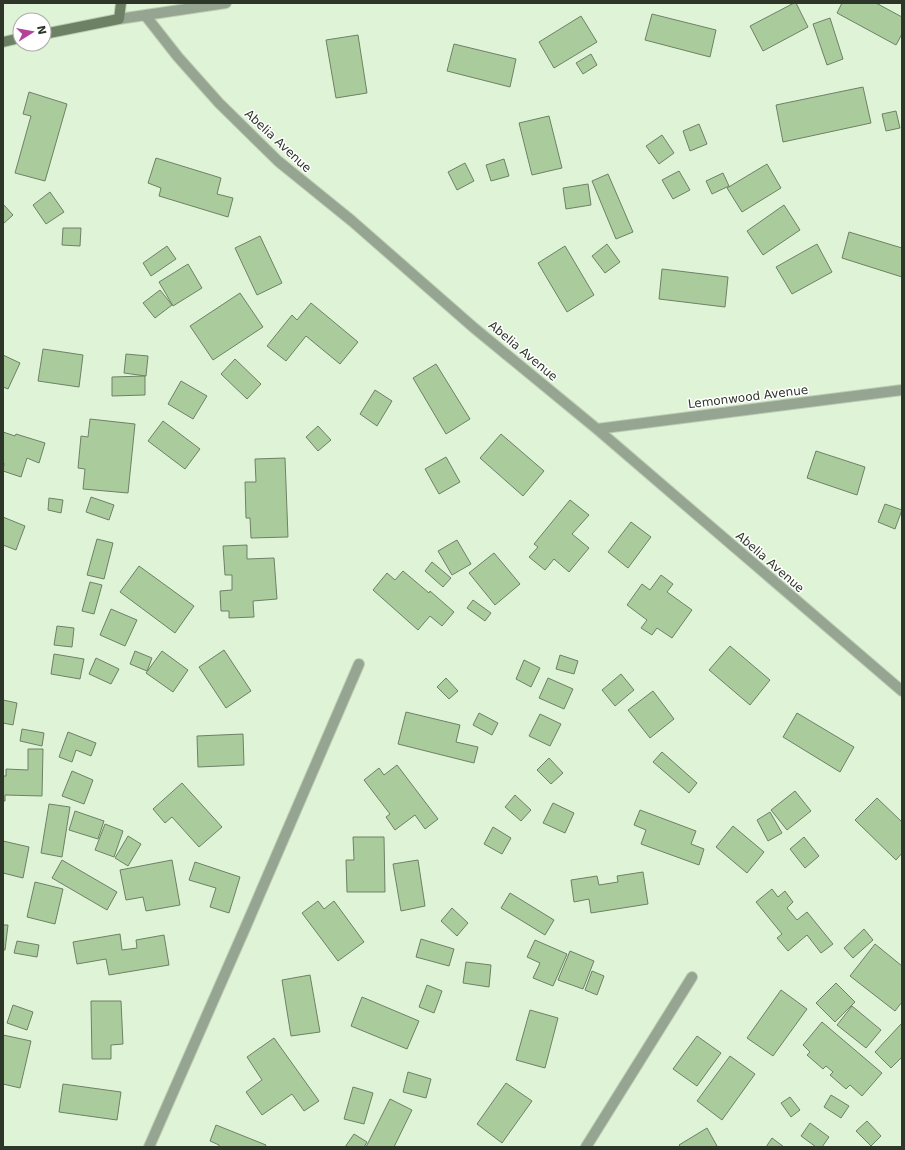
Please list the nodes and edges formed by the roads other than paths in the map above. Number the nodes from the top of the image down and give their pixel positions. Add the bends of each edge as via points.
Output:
1 (121, 3) edge
2 (226, 3) edge
3 (145, 15) junction
4 (119, 19) junction
5 (52, 32) edge
6 (902, 390) edge
7 (597, 430) junction
8 (359, 664) dead end
9 (902, 691) edge
10 (692, 977) dead end
11 (149, 1147) edge
12 (586, 1147) edge

1 - 4 main road
2 - 3 street
3 - 4 street
3 - 7 street, Abelia Avenue via 178,58 278,161 352,220 473,327
4 - 5 main road
6 - 7 street, Lemonwood Avenue
7 - 9 street, Abelia Avenue
8 - 11 street
10 - 12 street

